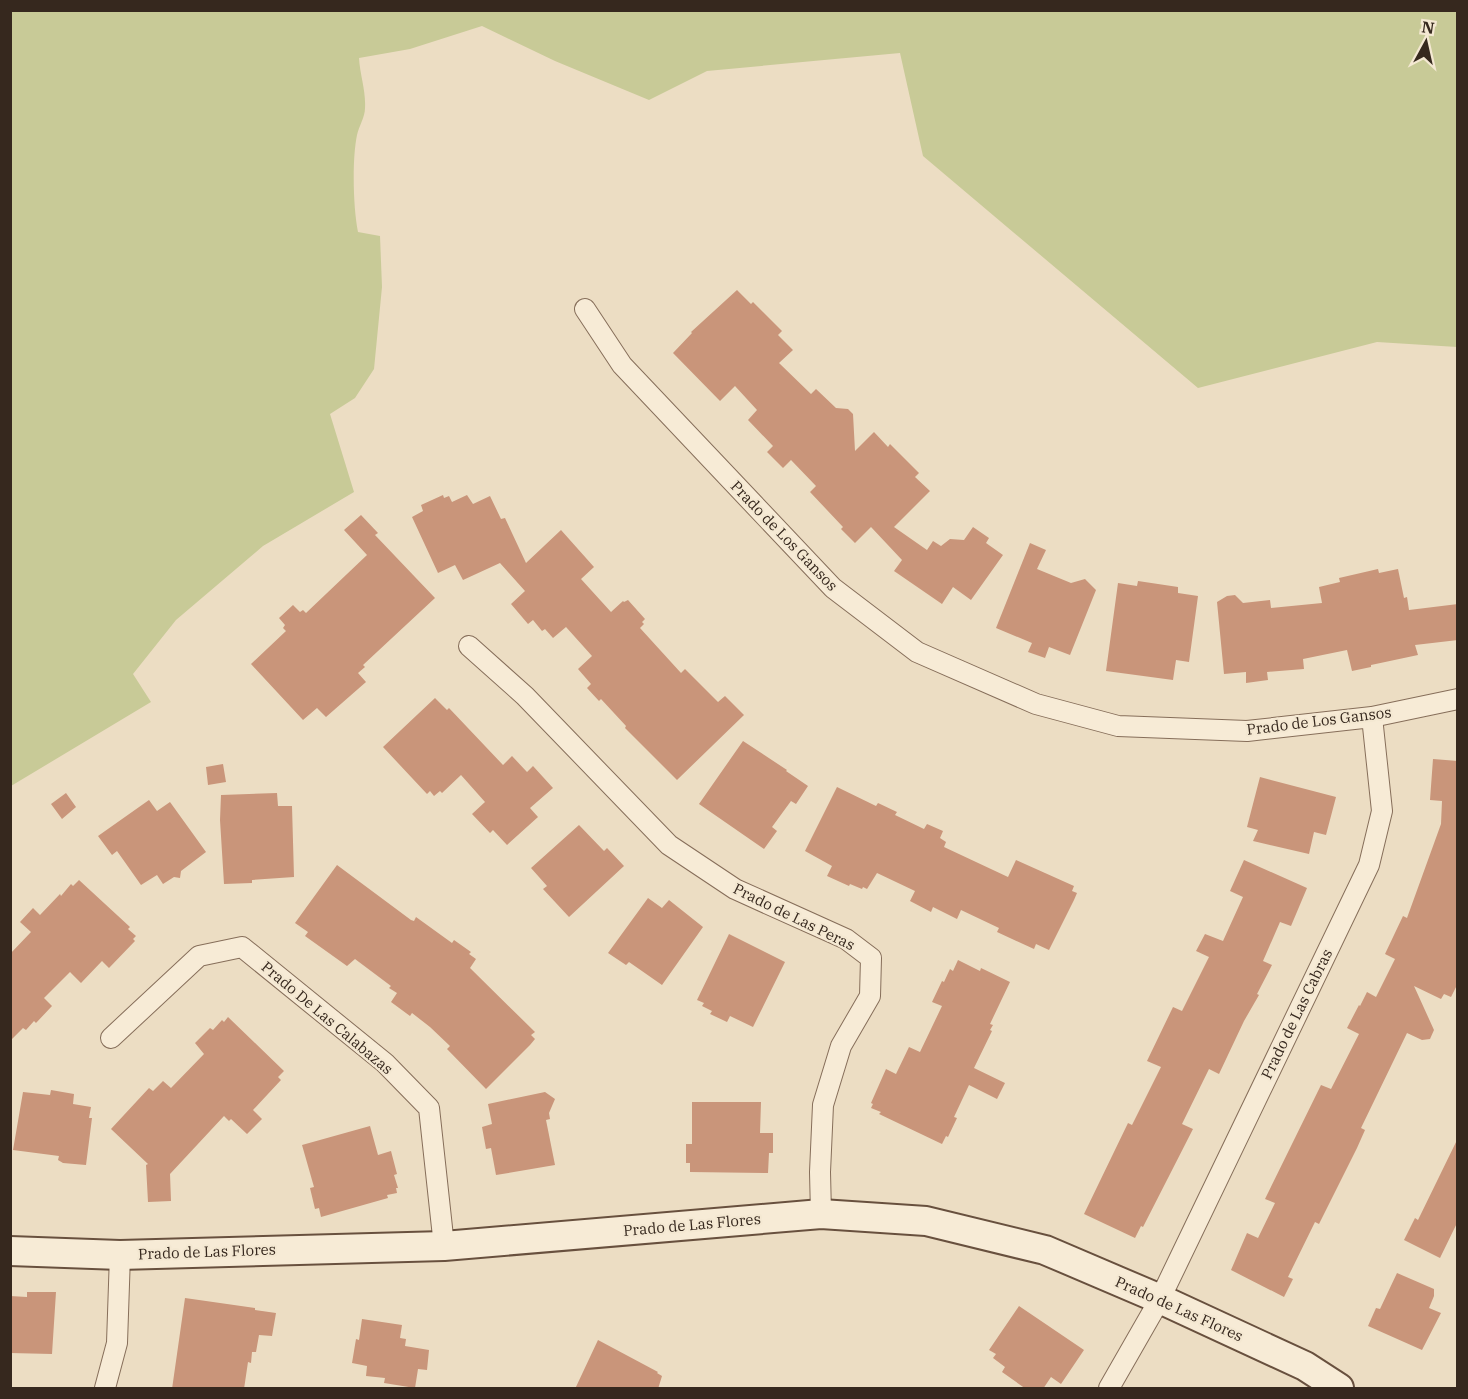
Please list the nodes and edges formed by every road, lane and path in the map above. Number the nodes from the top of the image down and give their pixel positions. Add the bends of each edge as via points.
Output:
1 (585, 309) dead end
2 (469, 646) dead end
3 (1458, 699) edge
4 (1372, 717) junction
5 (111, 1038) dead end
6 (821, 1214) junction
7 (444, 1246) junction
8 (10, 1251) edge
9 (120, 1255) junction
10 (1160, 1299) junction
11 (105, 1389) edge
12 (1109, 1389) edge
13 (1339, 1389) edge

1 - 4 street, Prado de Los Gansos via 622,365 833,588 917,652 1036,704 1118,726 1247,731
2 - 6 street, Prado de Las Peras via 525,696 669,845 735,889 846,939 871,958 870,996 842,1046 823,1106
3 - 4 street, Prado de Los Gansos
4 - 10 street, Prado de Las Cabras via 1382,812 1369,865
5 - 7 street, Prado De Las Calabazas via 199,956 242,947 385,1063 429,1108
6 - 7 street, Prado de Las Flores
6 - 10 street, Prado de Las Flores via 926,1221 1044,1250
7 - 9 street, Prado de Las Flores
8 - 9 street, Prado de Las Flores
9 - 11 street via 117,1343
10 - 12 street, Prado de Las Cabras
10 - 13 street, Prado de Las Flores via 1305,1366

